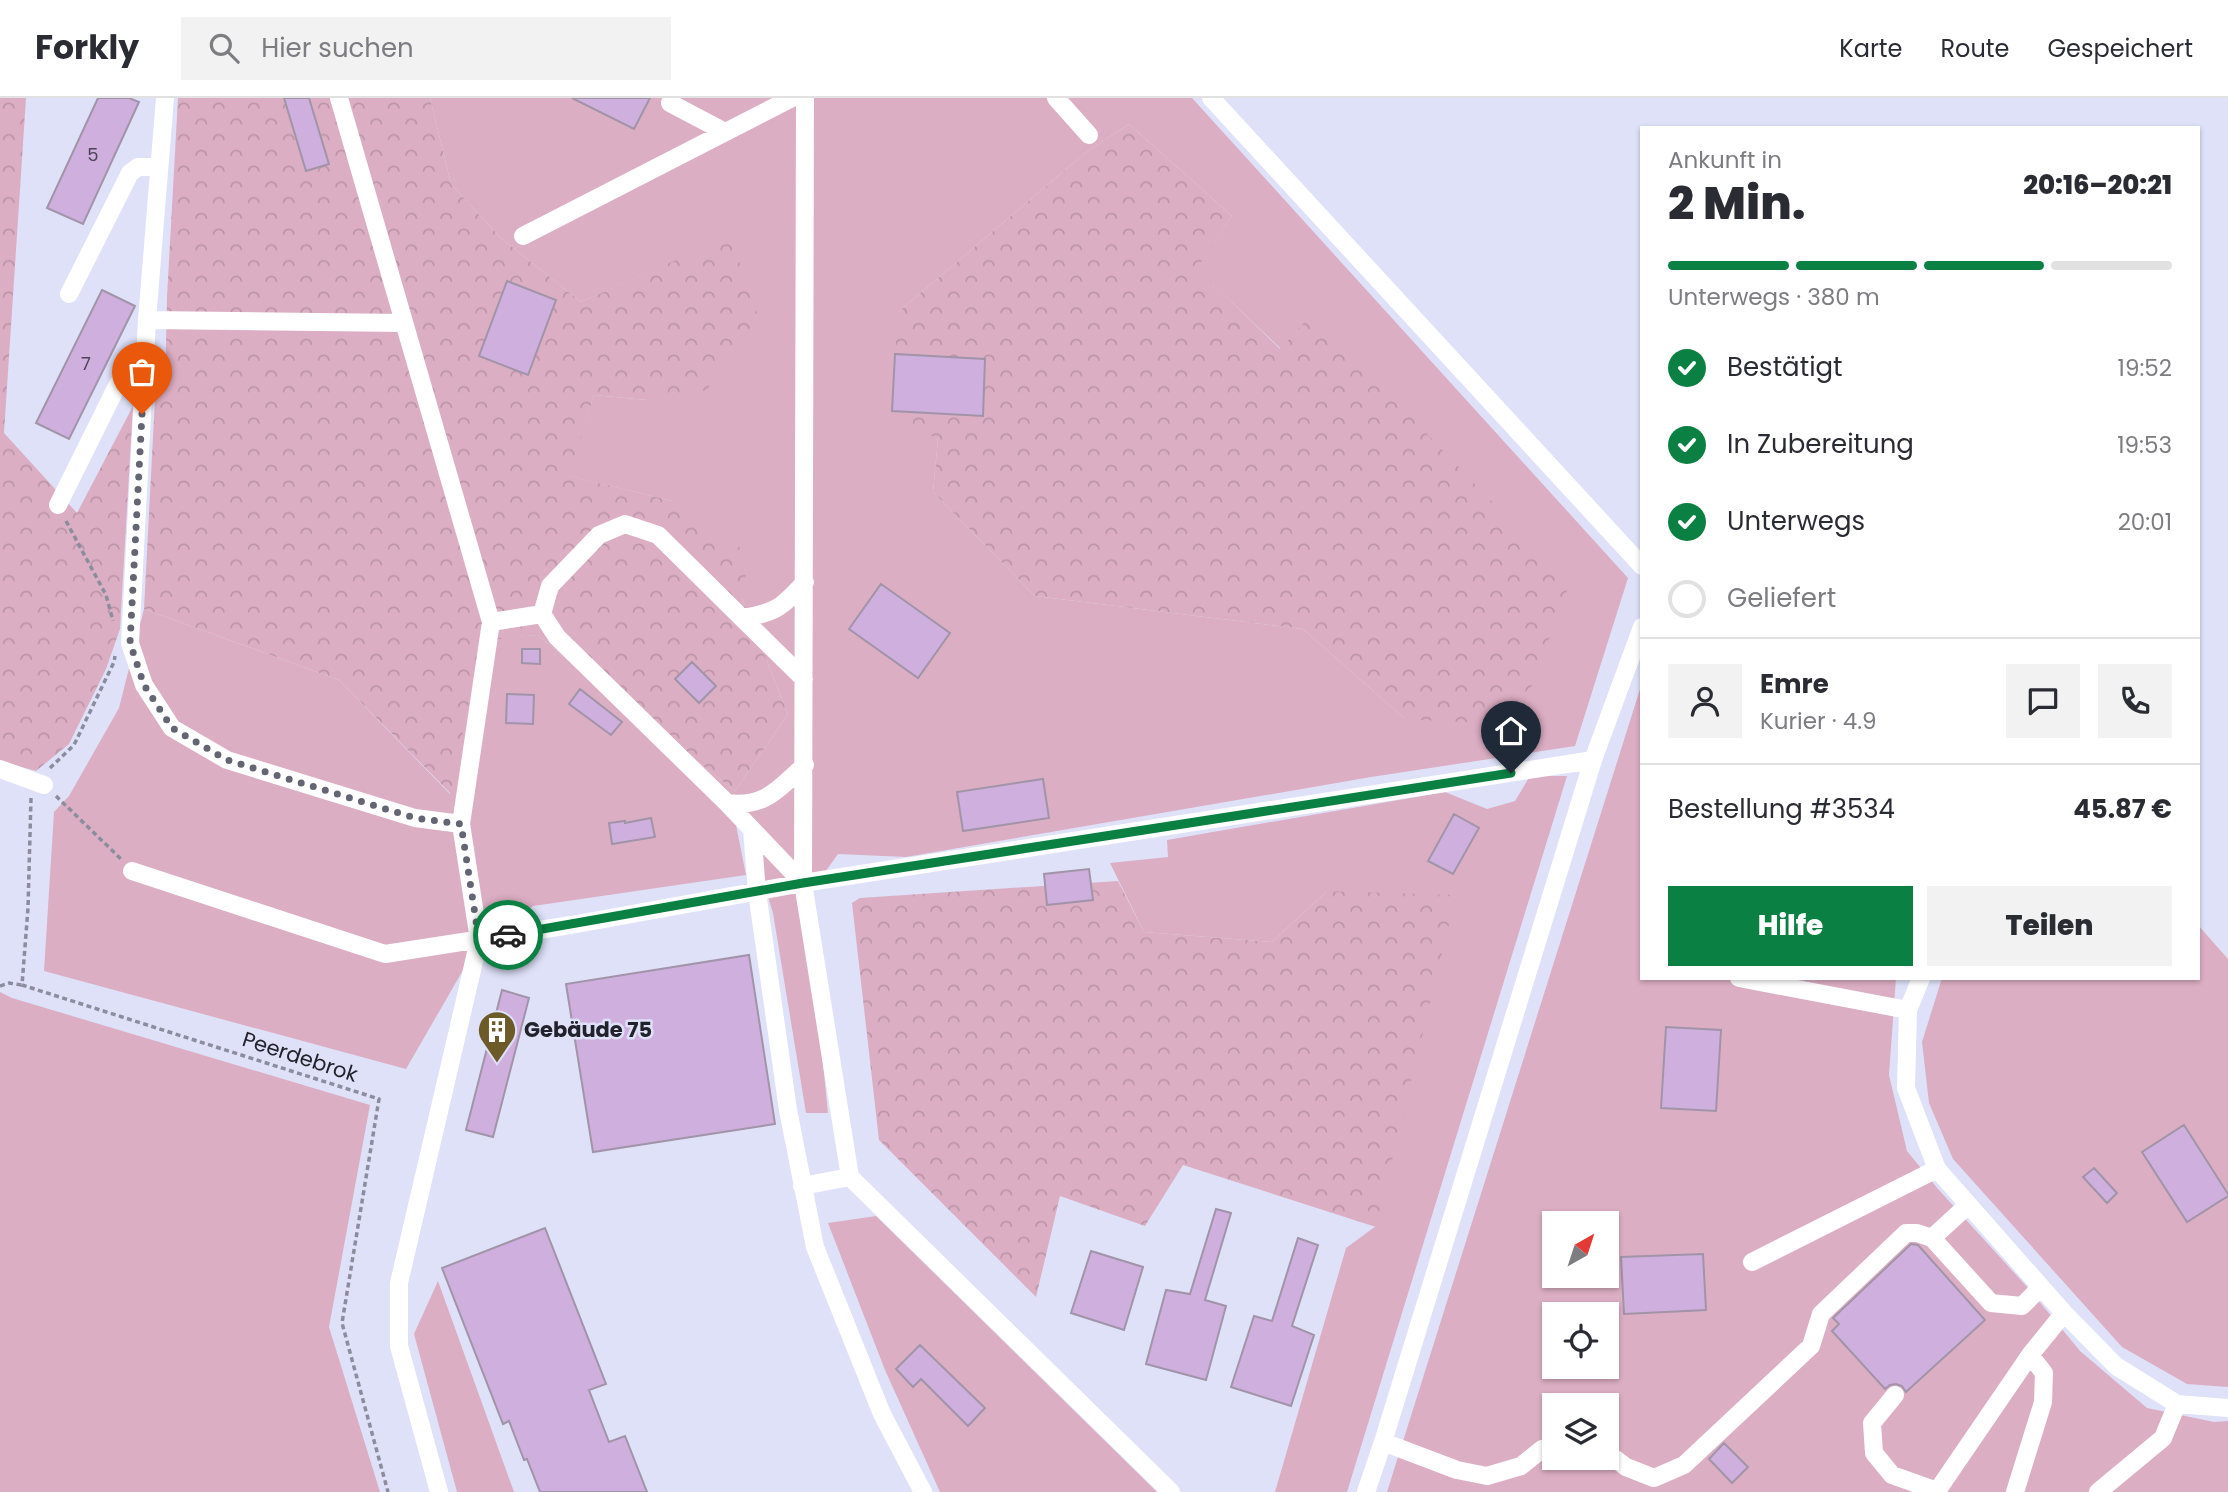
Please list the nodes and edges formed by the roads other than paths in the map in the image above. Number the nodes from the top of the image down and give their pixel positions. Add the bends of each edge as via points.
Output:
1 (164, 98) edge
2 (339, 98) edge
3 (792, 98) edge
4 (805, 98) edge
5 (1056, 98) edge
6 (1211, 98) edge
7 (670, 103) dead end
8 (725, 132) junction
9 (1089, 135) dead end
10 (158, 167) junction
11 (523, 236) dead end
12 (69, 294) dead end
13 (147, 320) junction
14 (404, 323) junction
15 (143, 386) junction
16 (58, 505) road end
17 (1640, 564) edge
18 (804, 582) junction
19 (542, 614) junction
20 (742, 618) junction
21 (491, 622) junction
22 (1640, 632) edge
23 (804, 679) junction
24 (1593, 760) junction
25 (805, 765) junction
26 (0, 769) edge
27 (38, 783) road end
28 (727, 803) junction
29 (461, 824) junction
30 (752, 829) junction
31 (132, 871) road end
32 (803, 883) junction
33 (757, 892) junction
34 (479, 940) junction
35 (1750, 980) edge
36 (1920, 980) edge
37 (1908, 1010) junction
38 (1937, 1169) junction
39 (850, 1177) junction
40 (802, 1186) junction
41 (1968, 1205) junction
42 (1932, 1238) junction
43 (1752, 1262) dead end
44 (2041, 1287) junction
45 (2064, 1313) junction
46 (2030, 1355) junction
47 (1895, 1395) dead end
48 (2177, 1404) junction
49 (2228, 1408) edge
50 (1383, 1442) junction
51 (1542, 1449) edge
52 (1619, 1461) edge
53 (439, 1492) edge
54 (923, 1492) edge
55 (1171, 1492) edge
56 (1366, 1492) edge
57 (2015, 1492) edge
58 (2098, 1492) edge

1 - 10 street
2 - 14 street
3 - 8 street
4 - 18 street
5 - 9 street
6 - 17 street
7 - 8 street
8 - 11 street
10 - 12 street via 138,167 130,173
10 - 13 street
13 - 14 street
13 - 15 street
14 - 21 street
15 - 16 street via 118,384
15 - 29 street via 130,643 144,685 172,728 227,760 415,818
18 - 20 street via 785,604 767,615
18 - 23 street
19 - 20 street via 550,586 599,535 625,524 658,535
19 - 21 street
19 - 28 street via 557,637
20 - 23 street
21 - 29 street
22 - 24 street
23 - 25 street
24 - 32 street
24 - 50 street
25 - 28 street via 768,797 746,806
25 - 32 street
26 - 27 street
28 - 30 street
29 - 34 street
30 - 32 street
30 - 33 street
31 - 34 street via 385,954
32 - 33 street
32 - 39 street
33 - 34 street
33 - 40 street
34 - 53 street via 399,1283 399,1346
35 - 37 street
36 - 37 street
37 - 38 street via 1906,1088
38 - 41 street
38 - 43 street
39 - 40 street
39 - 55 street
40 - 54 street via 815,1247 883,1414
41 - 42 street
41 - 44 street
42 - 44 street via 1991,1303 2022,1306
42 - 52 street via 1906,1233 1821,1314 1811,1346 1684,1465 1654,1478
44 - 45 street
45 - 46 street
45 - 48 street via 2116,1366
46 - 47 street via 1937,1491 1892,1475 1874,1452 1872,1423
46 - 57 street via 2044,1373 2043,1402
48 - 49 street
48 - 58 street via 2163,1438
50 - 51 street via 1457,1470 1487,1476 1521,1465
50 - 56 street

